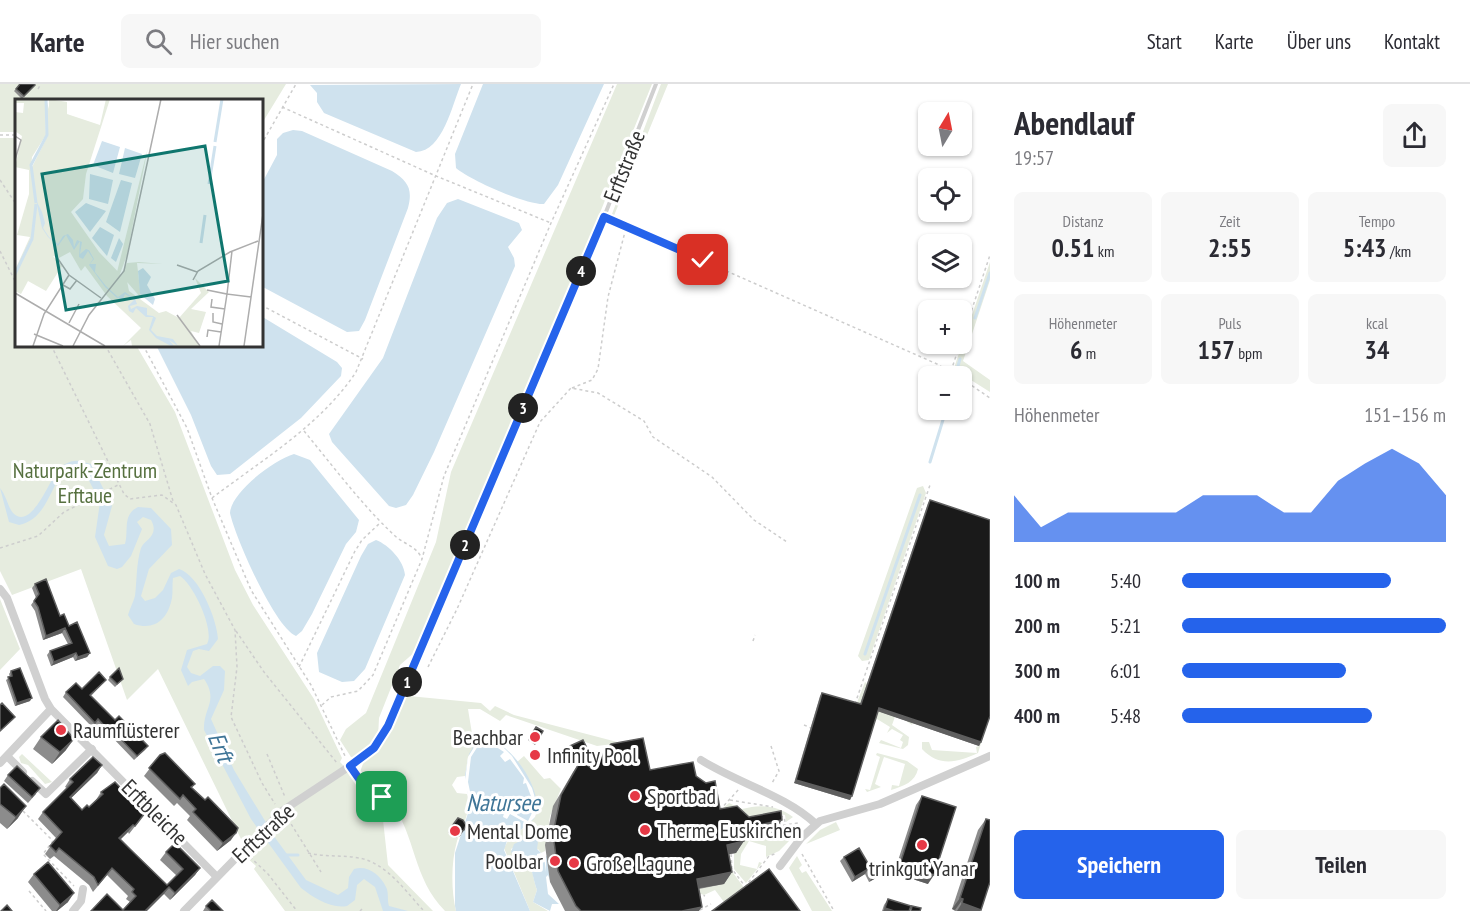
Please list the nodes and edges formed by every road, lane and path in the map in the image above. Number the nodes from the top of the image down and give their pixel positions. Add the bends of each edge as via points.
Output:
1 (41, 84) edge
2 (296, 84) edge
3 (472, 84) edge
4 (614, 84) edge
5 (656, 84) edge
6 (38, 88) dead end
7 (282, 107) junction
8 (262, 142) edge
9 (436, 176) junction
10 (0, 180) edge
11 (15, 202) edge
12 (604, 217) junction
13 (551, 223) junction
14 (626, 226) junction
15 (0, 251) edge
16 (990, 255) edge
17 (15, 281) edge
18 (262, 306) edge
19 (972, 309) edge
20 (51, 346) edge
21 (106, 346) edge
22 (143, 346) edge
23 (363, 359) junction
24 (937, 366) edge
25 (972, 386) edge
26 (571, 388) junction
27 (990, 398) edge
28 (304, 430) junction
29 (930, 485) dead end
30 (118, 486) junction
31 (212, 498) junction
32 (173, 502) junction
33 (380, 522) junction
34 (912, 540) junction
35 (916, 541) edge
36 (787, 542) dead end
37 (0, 548) edge
38 (422, 559) junction
39 (896, 586) junction
40 (900, 587) edge
41 (0, 589) edge
42 (235, 630) junction
43 (880, 633) junction
44 (884, 634) edge
45 (755, 635) dead end
46 (753, 641) dead end
47 (873, 653) junction
48 (876, 657) edge
49 (299, 667) junction
50 (428, 667) dead end
51 (322, 705) junction
52 (856, 708) edge
53 (51, 709) junction
54 (804, 725) dead end
55 (818, 730) edge
56 (771, 746) dead end
57 (92, 749) junction
58 (267, 754) dead end
59 (990, 756) edge
60 (3, 760) edge
61 (701, 760) dead end
62 (347, 769) junction
63 (744, 784) junction
64 (766, 795) junction
65 (382, 797) dead end
66 (730, 800) junction
67 (16, 805) edge
68 (290, 806) junction
69 (778, 806) dead end
70 (720, 810) edge
71 (280, 813) junction
72 (799, 819) dead end
73 (796, 823) dead end
74 (792, 824) dead end
75 (816, 824) junction
76 (776, 825) junction
77 (786, 825) junction
78 (781, 826) junction
79 (800, 826) dead end
80 (771, 827) edge
81 (788, 835) junction
82 (791, 846) junction
83 (246, 848) junction
84 (307, 852) junction
85 (781, 852) dead end
86 (731, 854) edge
87 (780, 866) dead end
88 (56, 868) junction
89 (321, 872) dead end
90 (53, 873) edge
91 (217, 876) junction
92 (745, 886) junction
93 (29, 891) dead end
94 (83, 892) joint
95 (689, 892) edge
96 (751, 894) edge
97 (705, 896) dead end
98 (711, 904) dead end
99 (696, 909) edge
100 (46, 911) edge
101 (73, 911) edge
102 (183, 911) edge
103 (297, 911) edge
104 (424, 911) edge
105 (834, 911) edge

1 - 6 path
2 - 7 path
3 - 9 path
4 - 13 path
5 - 12 lane, Erftstraße
7 - 8 path
7 - 9 path
9 - 13 path
9 - 23 path
10 - 11 path
12 - 14 path
12 - 62 lane, Erftstraße via 388,726 374,748
13 - 38 path via 444,476
14 - 24 path
14 - 26 path via 608,297 598,369 592,380
15 - 17 path
16 - 19 path
18 - 23 path
20 - 30 path
21 - 32 path via 150,424
22 - 31 path via 187,428
23 - 28 path via 347,386
25 - 27 path
26 - 36 path via 598,393 644,421 653,437 712,477 754,520
26 - 50 path via 540,422 458,609
28 - 31 path
28 - 33 path
29 - 34 path
30 - 32 path via 128,498 162,495
30 - 37 path via 64,512 38,536
31 - 49 path via 251,590
32 - 42 path
33 - 38 path via 419,552
33 - 49 path via 355,551
34 - 35 path
34 - 39 path
38 - 51 path via 373,675 358,691 331,697
39 - 40 path
39 - 43 path
41 - 53 street, Erftbleiche
42 - 62 path via 264,672
42 - 71 path via 236,674 231,717
43 - 44 path
43 - 47 path
45 - 46 path
47 - 48 path
47 - 52 path
49 - 51 path
51 - 62 path
53 - 57 street, Erftbleiche
53 - 60 street
54 - 55 path
56 - 64 path via 779,771
57 - 60 street via 46,794
57 - 91 street, Erftbleiche
58 - 68 path
59 - 75 street via 880,804
61 - 63 street
62 - 65 lane
62 - 68 street, Erftstraße
63 - 64 street
63 - 66 path
64 - 75 street via 797,809
66 - 69 path
66 - 70 path
67 - 88 path via 52,842 43,854
68 - 71 street, Erftstraße
71 - 83 street, Erftstraße
71 - 84 path
72 - 79 path
73 - 81 path
74 - 77 path
75 - 82 street
76 - 78 path
76 - 78 path via 781,838
76 - 80 path
77 - 78 path
77 - 78 path via 781,815
77 - 81 path
81 - 82 path
82 - 87 street
82 - 105 path
83 - 91 street, Erftstraße
83 - 103 path
84 - 89 path
84 - 104 path via 372,862
85 - 92 path via 769,856
86 - 92 path via 732,869
88 - 90 path
88 - 94 path
91 - 102 street, Erftstraße
92 - 96 path
93 - 100 path
94 - 101 street
95 - 97 path
98 - 99 path

